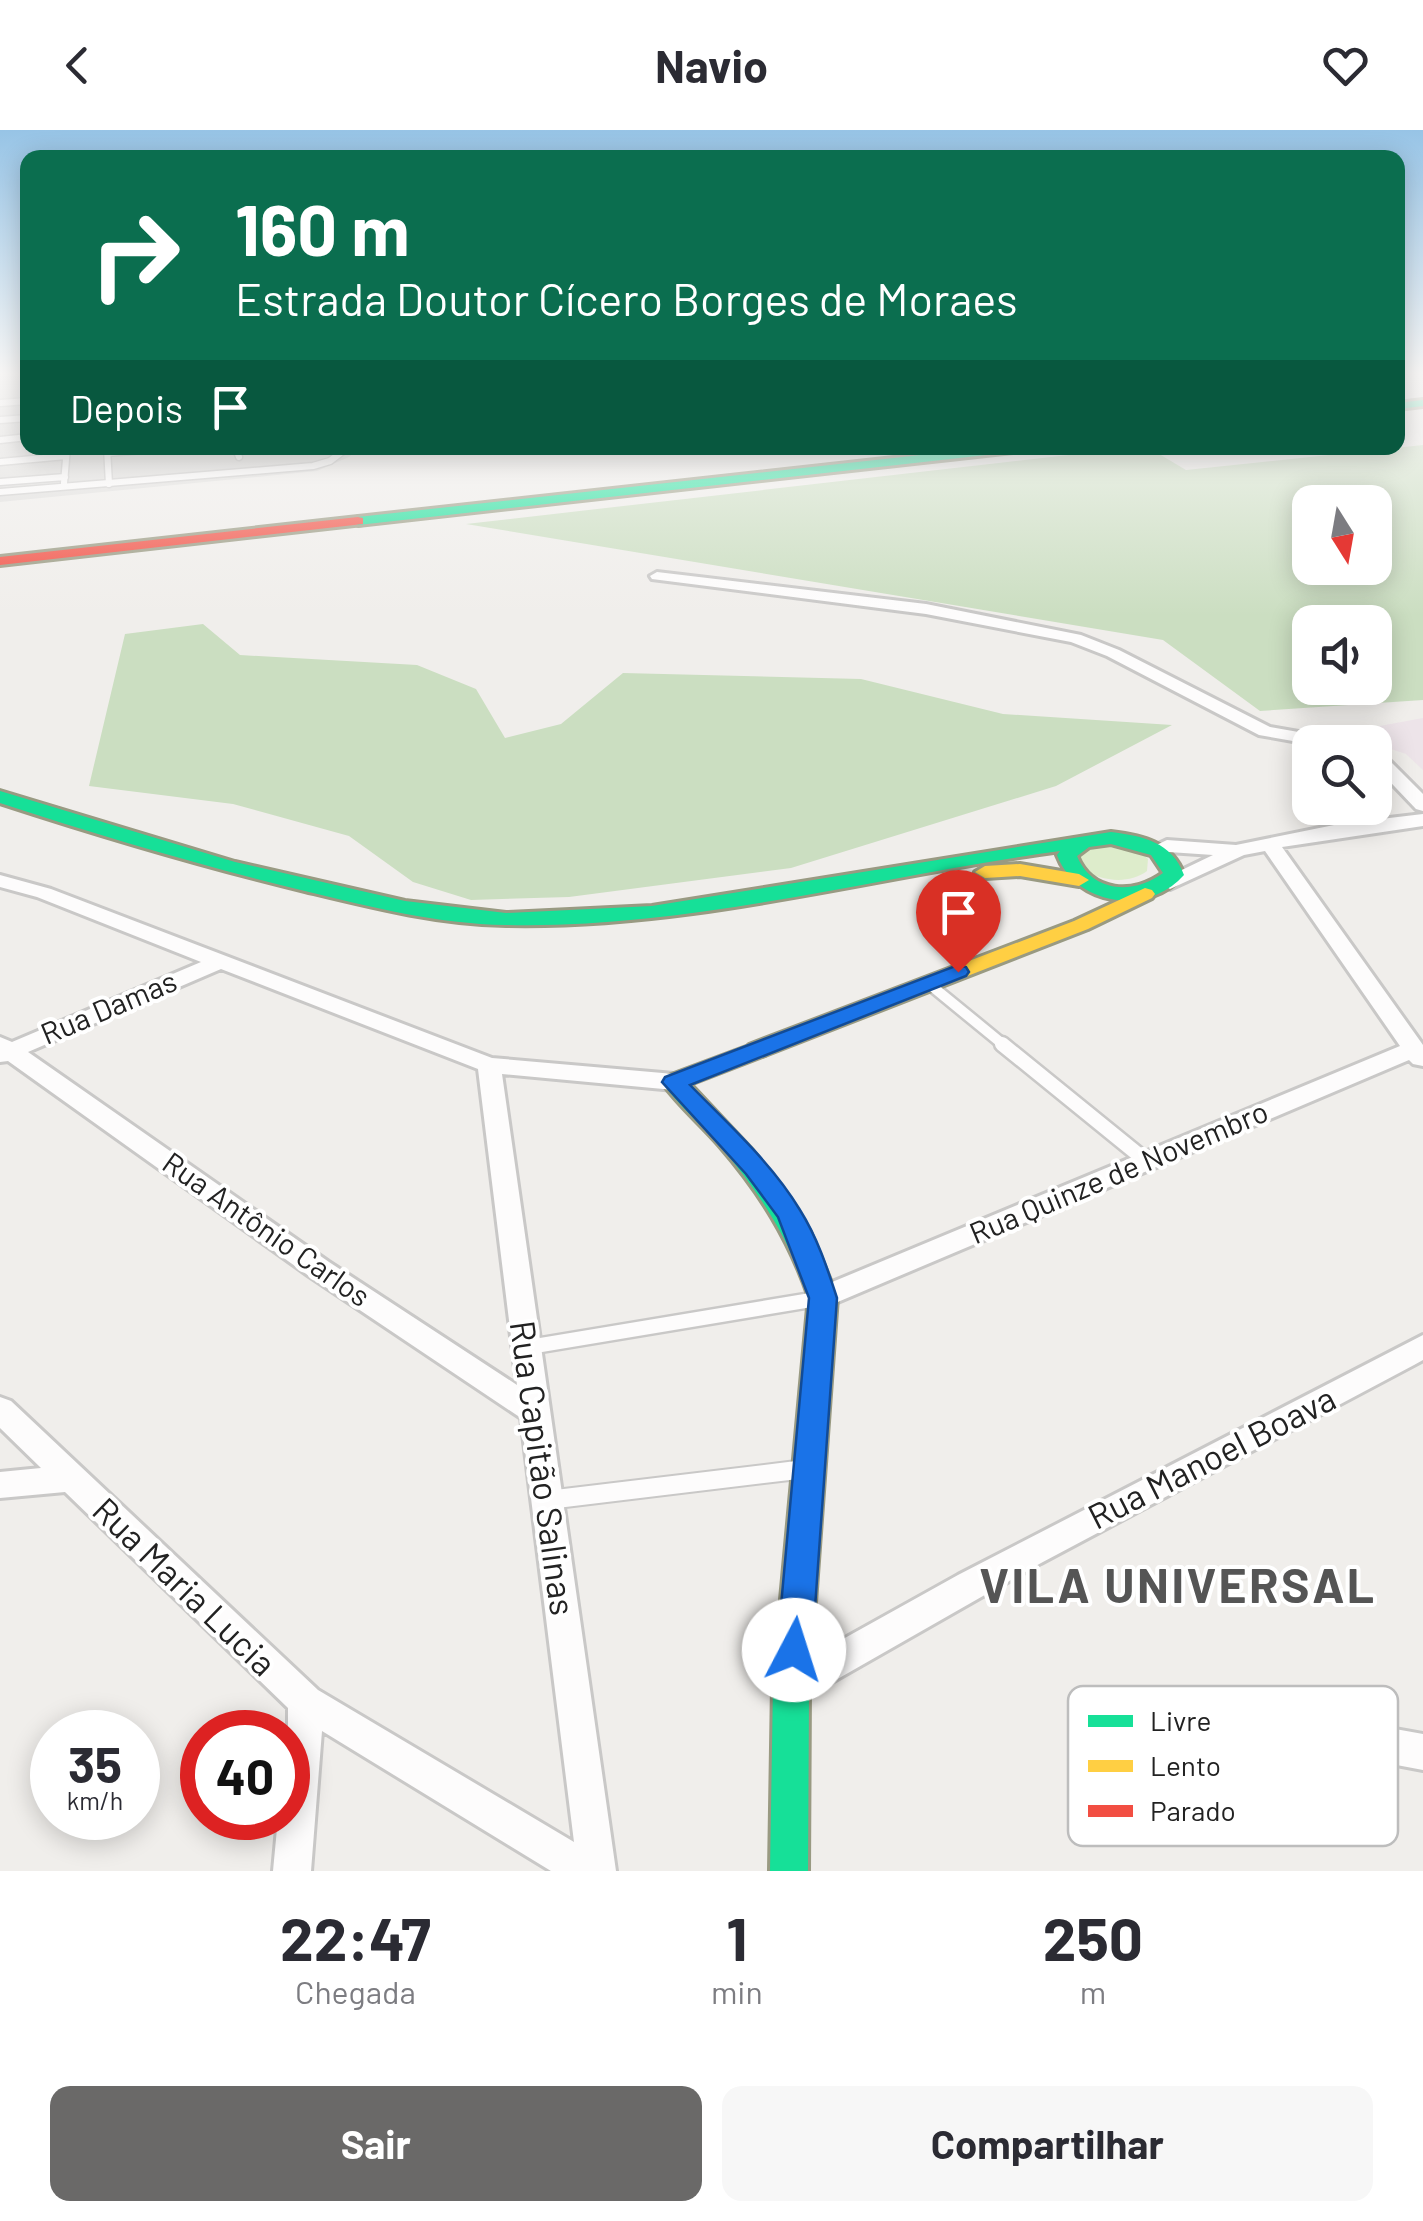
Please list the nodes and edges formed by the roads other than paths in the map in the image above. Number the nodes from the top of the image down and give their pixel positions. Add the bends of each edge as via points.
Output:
1 (46, 455) edge
2 (66, 455) edge
3 (107, 455) edge
4 (237, 455) edge
5 (338, 455) edge
6 (826, 455) edge
7 (949, 455) edge
8 (238, 458) dead end
9 (0, 462) edge
10 (64, 476) junction
11 (0, 482) edge
12 (109, 484) junction
13 (64, 488) junction
14 (0, 492) edge
15 (0, 545) edge
16 (0, 561) edge
17 (656, 576) dead end
18 (1292, 736) edge
19 (1392, 773) edge
20 (0, 797) edge
21 (1423, 805) edge
22 (0, 818) edge
23 (1423, 820) edge
24 (1083, 842) junction
25 (1270, 842) junction
26 (1156, 850) junction
27 (1238, 850) junction
28 (0, 882) edge
29 (1081, 882) junction
30 (1170, 883) junction
31 (1146, 894) junction
32 (1081, 925) junction
33 (218, 962) junction
34 (928, 983) junction
35 (4, 1050) edge
36 (1419, 1056) edge
37 (489, 1065) junction
38 (674, 1082) junction
39 (1145, 1160) junction
40 (823, 1298) junction
41 (1423, 1346) edge
42 (525, 1348) junction
43 (0, 1409) edge
44 (535, 1412) junction
45 (812, 1468) junction
46 (70, 1478) junction
47 (0, 1485) edge
48 (547, 1500) junction
49 (791, 1686) junction
50 (306, 1702) junction
51 (1398, 1747) edge
52 (1423, 1752) edge
53 (292, 1871) edge
54 (587, 1871) edge
55 (596, 1871) edge
56 (789, 1871) edge

1 - 9 lane
2 - 10 lane
3 - 12 lane
4 - 8 lane
5 - 12 lane via 313,466
6 - 15 main road
7 - 16 main road
10 - 11 lane
10 - 13 lane
12 - 13 lane
13 - 14 lane
17 - 18 street via 888,603 1092,644 1265,731
19 - 21 street
20 - 24 main road via 134,842 322,890 411,910 522,918 702,902
22 - 29 main road via 260,892 497,936 643,927 997,871 1036,871
23 - 25 street
24 - 26 main road via 1128,839
24 - 29 main road via 1067,855 1070,872
25 - 27 street
25 - 36 street
26 - 27 street
26 - 30 main road via 1174,866
27 - 30 street
28 - 33 street
29 - 31 main road via 1113,893
29 - 32 main road
30 - 31 main road
31 - 32 main road
32 - 34 main road
33 - 35 street, Rua Damas
33 - 37 street
34 - 38 main road
34 - 39 lane
35 - 44 street, Rua Antônio Carlos
36 - 39 street, Rua Quinze de Novembro
37 - 38 street
37 - 42 street, Rua Capitão Salinas
38 - 40 main road via 789,1214
39 - 40 street, Rua Quinze de Novembro
40 - 42 lane
40 - 45 main road
41 - 49 street, Rua Manoel Boava
42 - 44 street, Rua Capitão Salinas
43 - 46 street, Rua Maria Lucia
44 - 48 street, Rua Capitão Salinas
45 - 48 lane
45 - 49 main road
46 - 47 street
46 - 50 street, Rua Maria Lucia
48 - 55 street, Rua Capitão Salinas
49 - 56 main road
50 - 53 street
50 - 54 street, Rua Maria Lucia
51 - 52 street

